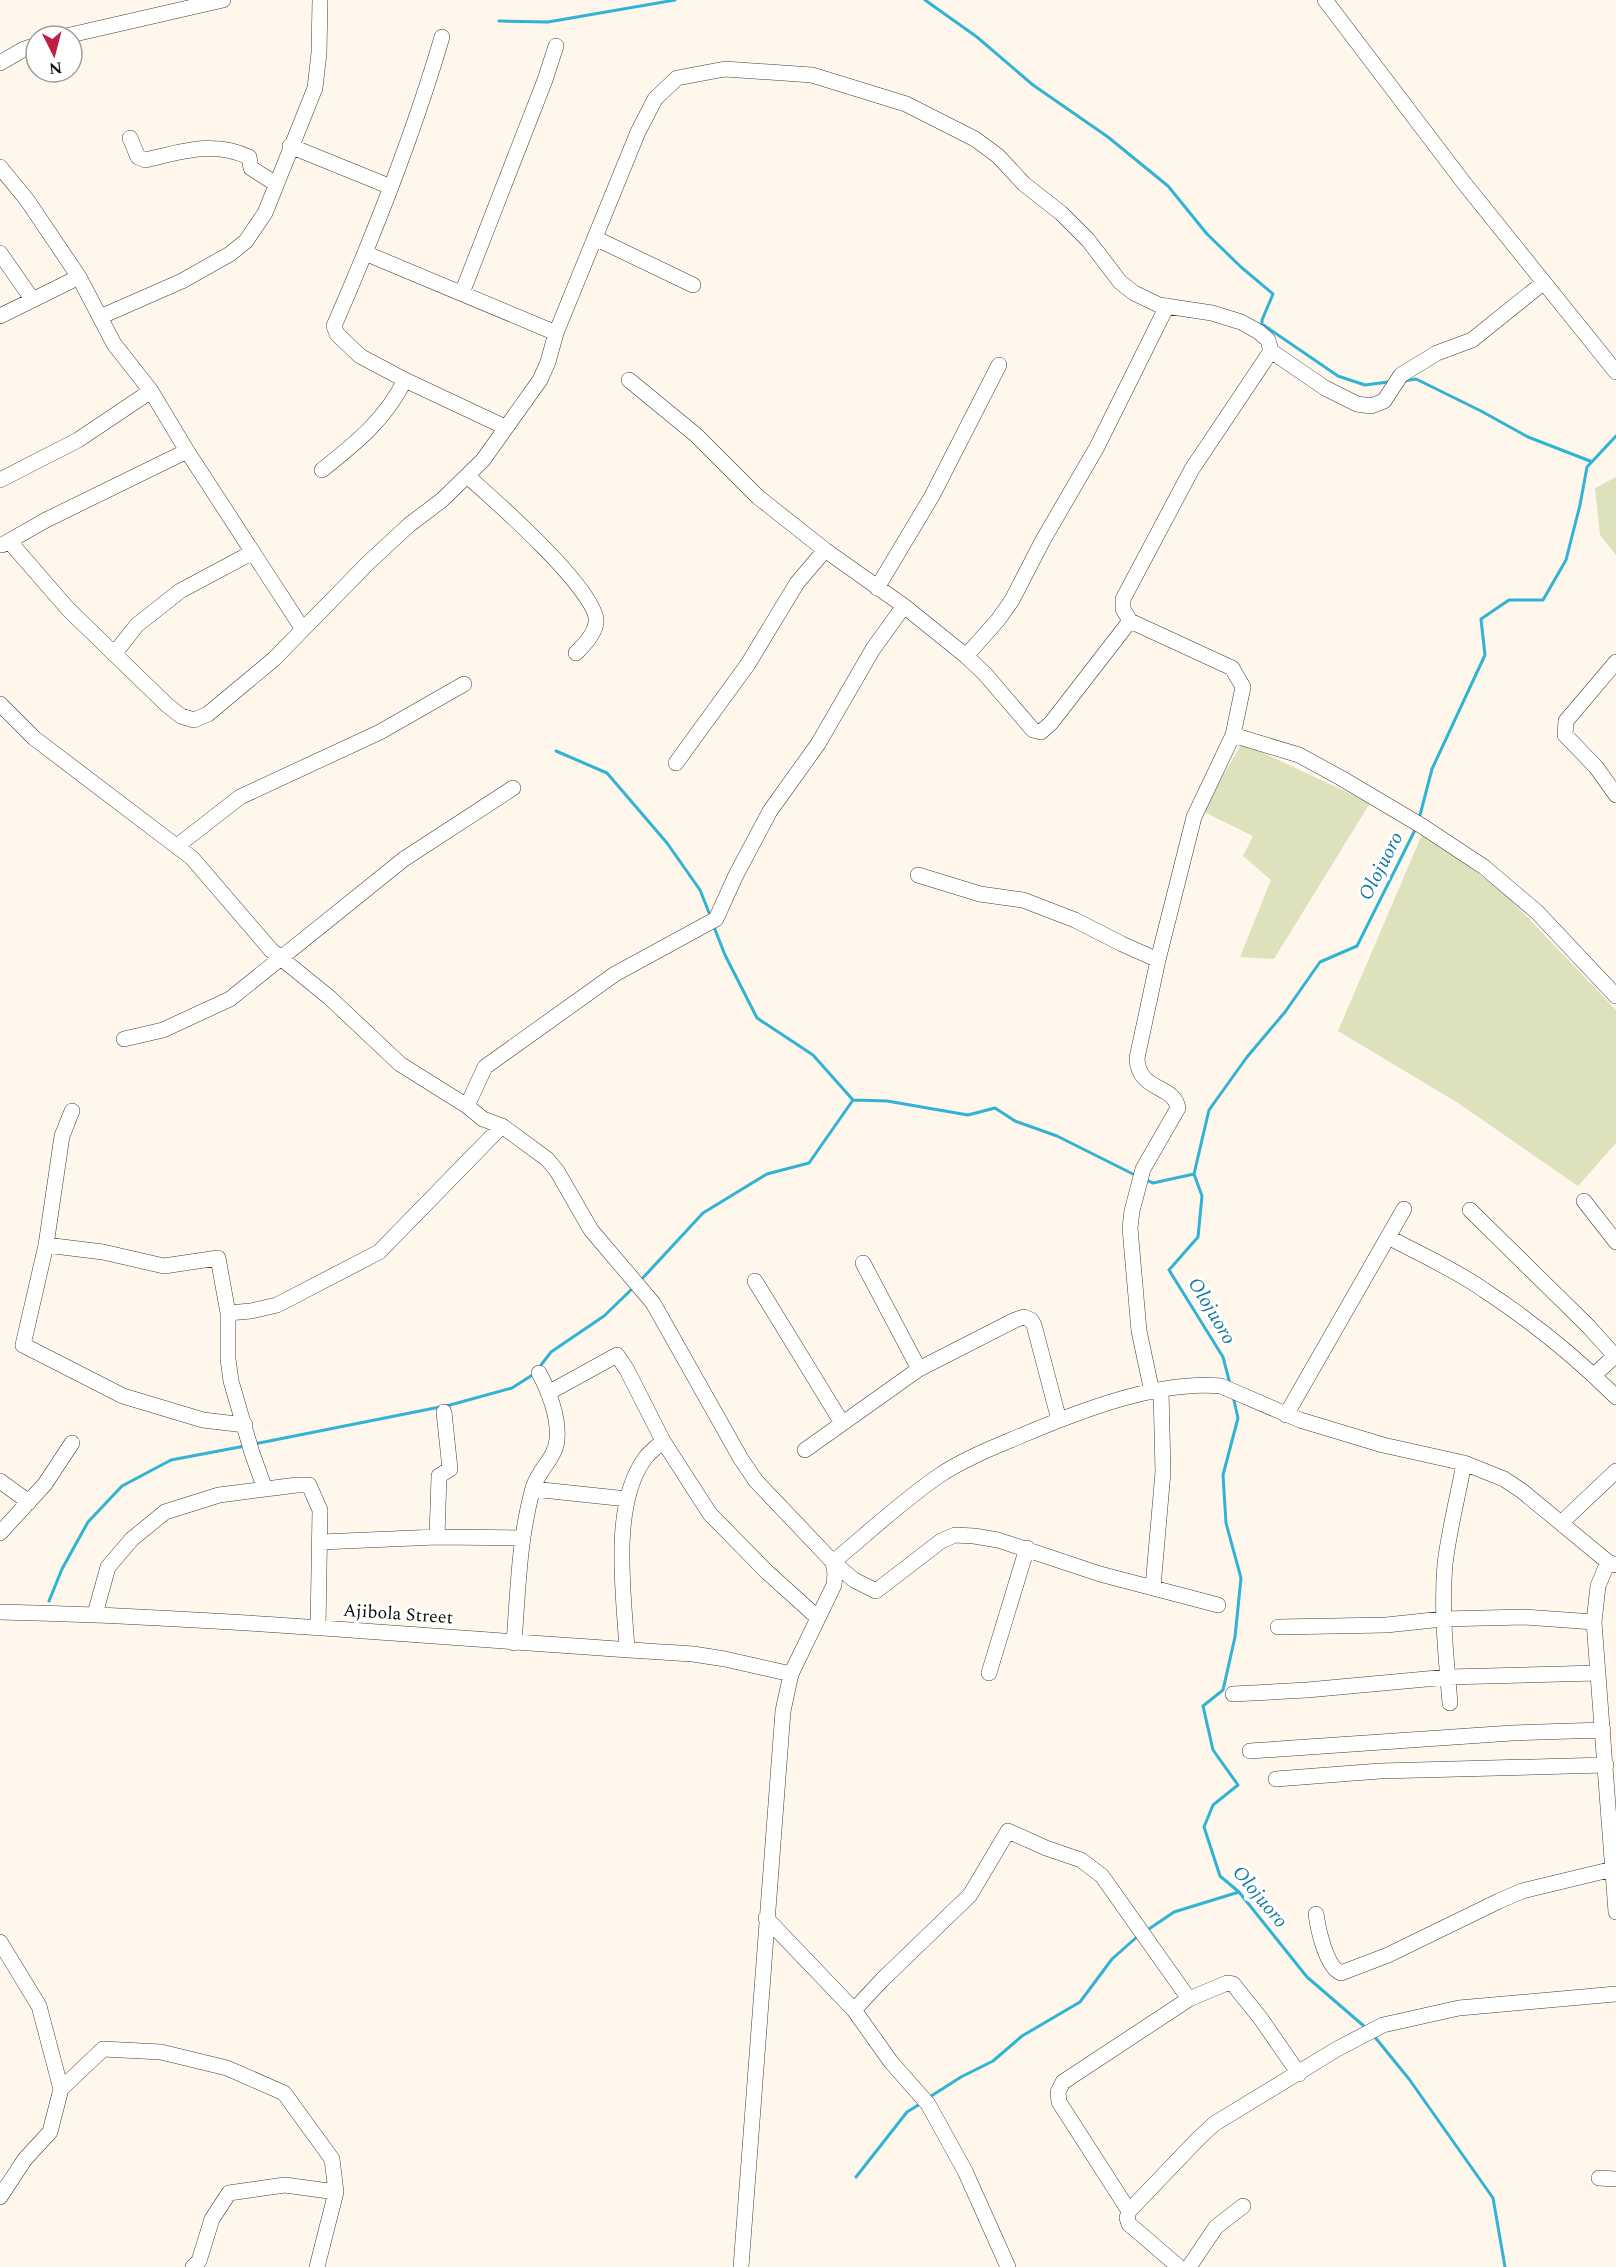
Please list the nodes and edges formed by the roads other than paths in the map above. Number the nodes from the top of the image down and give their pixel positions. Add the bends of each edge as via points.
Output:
1 (224, 0) edge
2 (320, 0) edge
3 (1325, 0) edge
4 (84, 32) edge
5 (442, 37) dead end
6 (556, 46) dead end
7 (24, 49) edge
8 (0, 63) edge
9 (130, 138) dead end
10 (290, 146) junction
11 (0, 167) edge
12 (276, 184) junction
13 (391, 187) junction
14 (595, 238) junction
15 (0, 253) edge
16 (365, 253) junction
17 (79, 277) junction
18 (1543, 283) junction
19 (693, 285) dead end
20 (462, 293) junction
21 (32, 299) junction
22 (1167, 306) junction
23 (0, 316) edge
24 (100, 317) junction
25 (556, 333) junction
26 (1270, 351) junction
27 (999, 365) dead end
28 (1616, 372) edge
29 (405, 380) junction
30 (629, 380) dead end
31 (151, 391) junction
32 (505, 427) junction
33 (187, 451) junction
34 (322, 470) dead end
35 (467, 476) junction
36 (0, 480) edge
37 (4, 543) edge
38 (825, 550) junction
39 (253, 552) junction
40 (877, 588) junction
41 (904, 606) junction
42 (1130, 621) junction
43 (302, 628) junction
44 (576, 653) dead end
45 (114, 654) junction
46 (966, 656) junction
47 (1616, 662) edge
48 (464, 684) dead end
49 (0, 704) edge
50 (1233, 735) junction
51 (676, 763) dead end
52 (513, 788) dead end
53 (1616, 795) edge
54 (177, 846) junction
55 (918, 875) dead end
56 (280, 958) junction
57 (1158, 960) junction
58 (1616, 996) edge
59 (124, 1039) dead end
60 (467, 1106) junction
61 (72, 1111) dead end
62 (502, 1126) junction
63 (1584, 1201) dead end
64 (1404, 1209) dead end
65 (1470, 1210) dead end
66 (1388, 1236) junction
67 (1616, 1242) edge
68 (46, 1245) junction
69 (863, 1263) dead end
70 (755, 1281) dead end
71 (228, 1313) junction
72 (1616, 1356) edge
73 (919, 1369) junction
74 (539, 1373) dead end
75 (1594, 1375) junction
76 (1157, 1391) junction
77 (549, 1393) junction
78 (1616, 1397) edge
79 (444, 1412) dead end
80 (1286, 1414) junction
81 (1059, 1420) junction
82 (842, 1423) junction
83 (245, 1425) junction
84 (663, 1441) junction
85 (72, 1443) dead end
86 (805, 1450) dead end
87 (1464, 1463) junction
88 (1616, 1471) edge
89 (0, 1481) edge
90 (265, 1489) junction
91 (533, 1489) junction
92 (627, 1499) junction
93 (29, 1502) junction
94 (1561, 1523) junction
95 (0, 1533) edge
96 (437, 1537) junction
97 (522, 1538) junction
98 (321, 1542) junction
99 (1027, 1548) junction
100 (833, 1562) junction
101 (1612, 1563) edge
102 (1153, 1587) junction
103 (1218, 1605) dead end
104 (0, 1612) edge
105 (95, 1614) junction
106 (818, 1618) junction
107 (1443, 1619) junction
108 (1594, 1622) junction
109 (1278, 1627) dead end
110 (318, 1628) junction
111 (514, 1643) junction
112 (627, 1650) junction
113 (988, 1673) dead end
114 (1598, 1673) junction
115 (791, 1674) junction
116 (1448, 1677) junction
117 (1233, 1695) dead end
118 (1450, 1703) dead end
119 (1603, 1730) junction
120 (1250, 1751) dead end
121 (1610, 1771) edge
122 (1276, 1779) dead end
123 (1613, 1869) junction
124 (1616, 1912) edge
125 (1316, 1914) dead end
126 (766, 1918) junction
127 (0, 1942) edge
128 (1616, 1994) edge
129 (1189, 1999) junction
130 (854, 2010) junction
131 (1299, 2074) junction
132 (61, 2089) junction
133 (1599, 2178) dead end
134 (1616, 2179) edge
135 (336, 2192) junction
136 (0, 2197) edge
137 (1243, 2206) dead end
138 (1129, 2211) junction
139 (193, 2267) edge
140 (317, 2267) edge
141 (741, 2267) edge
142 (1008, 2267) edge
143 (1179, 2267) edge
144 (1189, 2267) edge

1 - 4 street
2 - 10 street via 315,87
3 - 18 street
5 - 13 street
6 - 20 street
7 - 8 street
9 - 12 street via 138,157 145,160 195,147 235,150 249,157 251,168
10 - 12 street
10 - 13 street
11 - 17 street
12 - 24 street via 265,213 246,242 182,281
13 - 16 street
14 - 19 street
14 - 22 street via 638,132 655,99 677,78 725,69 812,75 906,104 975,139 1088,240 1120,282 1149,302
14 - 25 street
15 - 21 street
16 - 20 street
16 - 29 street via 334,327 360,356
17 - 21 street
17 - 24 street
18 - 26 street via 1472,340 1437,353 1397,380 1384,401 1371,406 1357,404 1325,387
18 - 28 street
20 - 25 street
21 - 23 street
22 - 26 street via 1241,322 1268,340
22 - 46 street via 1097,447 1012,600
24 - 31 street via 114,344
25 - 32 street via 540,380
26 - 42 street via 1192,469 1125,592 1122,609
27 - 40 street via 932,496
29 - 32 street
29 - 34 street via 367,434
30 - 38 street via 696,435 758,497
31 - 33 street
31 - 36 street via 78,440
32 - 35 street
33 - 37 street
33 - 39 street
35 - 43 street via 369,562 316,619
35 - 44 street via 523,526 595,611 596,622 588,641
37 - 45 street
38 - 40 street
38 - 51 street via 797,583 748,664
39 - 43 street
39 - 45 street via 180,591 137,625
40 - 41 street
41 - 46 street
41 - 60 street via 873,649 818,744 770,811 712,922 615,974 485,1067
42 - 46 street via 1041,732 1033,730
42 - 50 street via 1232,668 1243,687
43 - 45 street via 274,659 208,714 194,720 167,705
47 - 53 street via 1566,721 1565,735
48 - 54 street via 380,732 240,797
49 - 54 street via 34,738
50 - 57 street via 1194,817
50 - 58 street via 1299,755 1403,814 1484,867 1537,912
52 - 56 street via 404,859
54 - 56 street via 206,873
55 - 57 street via 980,894 1023,900 1076,920
56 - 59 street via 230,999 163,1030
56 - 60 street via 330,998 400,1064
57 - 76 street via 1137,1071 1175,1099 1178,1107 1141,1175 1131,1211 1130,1246 1141,1341
60 - 62 street via 483,1119
61 - 68 street via 62,1136
62 - 71 street via 379,1252 277,1305
62 - 100 street via 547,1159 591,1230 638,1283 666,1323 756,1481
63 - 67 street
64 - 66 street
65 - 72 street
66 - 75 street via 1484,1289
66 - 80 street
68 - 71 street via 103,1252 164,1266 218,1258
68 - 83 street via 23,1345 123,1396 203,1419
69 - 73 street
70 - 82 street
71 - 83 street via 231,1380
72 - 75 street
73 - 81 street via 1024,1317 1031,1320
73 - 82 street
74 - 77 street
75 - 78 street
76 - 80 street via 1221,1386
76 - 81 street
76 - 102 street via 1163,1472
77 - 84 street via 617,1355
77 - 91 street via 557,1424 556,1446
79 - 96 street via 450,1469 439,1476
80 - 87 street via 1383,1445
81 - 100 street via 941,1475
82 - 86 street
83 - 90 street
84 - 92 street via 640,1465
84 - 106 street via 718,1524
85 - 93 street
87 - 94 street via 1504,1479
87 - 107 street via 1446,1560
88 - 94 street
89 - 93 street
90 - 98 street via 309,1485 320,1510
90 - 105 street via 219,1495 165,1512 113,1561 103,1581
91 - 92 street
91 - 97 street
92 - 112 street via 622,1556
93 - 95 street
94 - 101 street
96 - 97 street
96 - 98 street
97 - 111 street
98 - 110 street
99 - 100 street via 955,1535 935,1545 876,1591 854,1580
99 - 102 street via 1100,1574
99 - 113 street
100 - 106 street via 834,1585
101 - 108 street via 1598,1586
102 - 103 street
104 - 105 street, Ajibola Street
105 - 110 street, Ajibola Street
106 - 115 street
107 - 108 street via 1524,1617
107 - 109 street via 1386,1626
107 - 116 street
108 - 114 street
110 - 111 street, Ajibola Street
111 - 112 street, Ajibola Street
112 - 115 street, Ajibola Street via 704,1656
114 - 116 street
114 - 119 street
115 - 126 street via 782,1719
116 - 117 street
116 - 118 street
119 - 120 street via 1502,1733
119 - 121 street
121 - 122 street via 1380,1771
121 - 123 street
123 - 124 street
123 - 125 street via 1522,1892 1341,1973 1334,1968 1321,1940
126 - 130 street
126 - 141 street
127 - 132 street via 39,2006
128 - 131 street via 1459,2008 1383,2025
129 - 130 street via 1102,1876 1081,1860 1008,1831 970,1895
129 - 131 street via 1233,1984
129 - 138 street via 1063,2082 1058,2092 1059,2102
130 - 142 street via 891,2062 928,2104 965,2171
131 - 138 street via 1214,2124
132 - 135 street via 103,2049 161,2052 227,2068 284,2093 332,2159
132 - 136 street via 50,2132 25,2158
133 - 134 street
135 - 139 street via 285,2185 229,2193 212,2219 199,2261
135 - 140 street
137 - 144 street via 1216,2227
138 - 143 street via 1129,2224

